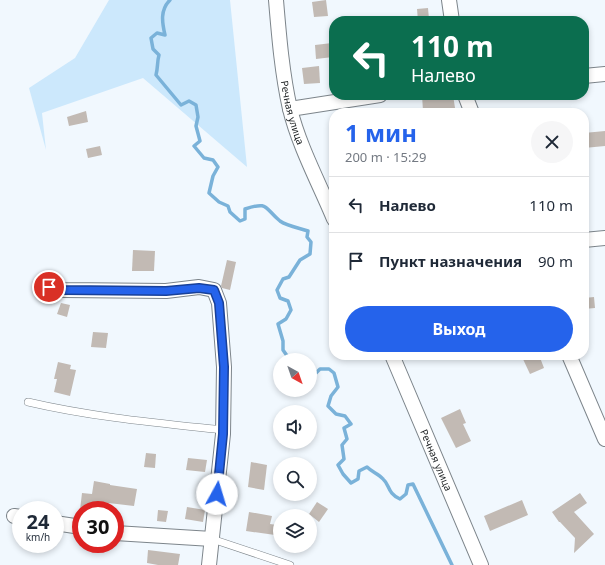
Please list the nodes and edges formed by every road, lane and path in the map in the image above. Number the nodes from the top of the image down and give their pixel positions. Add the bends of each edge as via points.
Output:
1 (276, 0) edge
2 (449, 0) edge
3 (451, 16) edge
4 (605, 74) edge
5 (589, 76) edge
6 (348, 100) edge
7 (290, 109) junction
8 (329, 207) edge
9 (605, 238) edge
10 (589, 240) edge
11 (49, 287) dead end
12 (394, 360) edge
13 (571, 360) edge
14 (28, 402) dead end
15 (223, 430) junction
16 (605, 439) edge
17 (124, 534) edge
18 (212, 539) junction
19 (209, 565) edge
20 (290, 565) edge
21 (481, 565) edge

1 - 7 street, Речная улица via 282,67
2 - 3 street
4 - 5 street
6 - 7 street
7 - 8 street, Речная улица via 298,135
9 - 10 street
11 - 15 street via 64,290 214,290 219,303 224,367
12 - 21 street, Речная улица
13 - 16 street
14 - 15 lane via 128,419
15 - 18 street
17 - 18 street
18 - 19 street
18 - 20 lane

